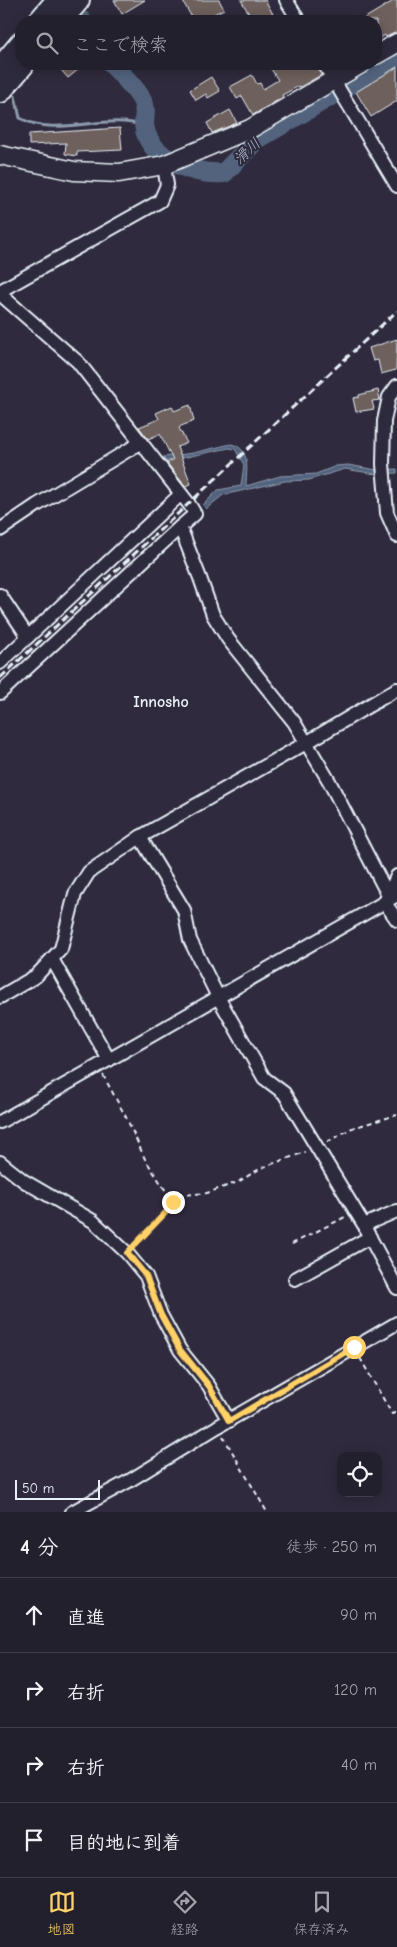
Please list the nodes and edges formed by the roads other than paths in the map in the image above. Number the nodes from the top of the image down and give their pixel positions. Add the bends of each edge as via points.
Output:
1 (58, 0) edge
2 (78, 0) edge
3 (286, 0) edge
4 (45, 15) edge
5 (65, 15) edge
6 (295, 15) edge
7 (397, 43) edge
8 (15, 51) edge
9 (382, 52) edge
10 (0, 69) edge
11 (18, 70) edge
12 (327, 70) edge
13 (350, 70) edge
14 (333, 80) junction
15 (0, 91) edge
16 (0, 155) edge
17 (164, 165) junction
18 (397, 186) edge
19 (0, 292) edge
20 (397, 386) edge
21 (140, 443) junction
22 (181, 494) junction
23 (180, 527) junction
24 (0, 530) edge
25 (397, 536) edge
26 (0, 595) edge
27 (28, 637) junction
28 (0, 663) edge
29 (397, 689) edge
30 (0, 693) edge
31 (306, 743) junction
32 (140, 837) junction
33 (397, 876) edge
34 (390, 897) edge
35 (397, 920) edge
36 (52, 959) junction
37 (0, 997) edge
38 (218, 997) junction
39 (104, 1064) junction
40 (0, 1122) edge
41 (0, 1162) edge
42 (397, 1211) edge
43 (367, 1231) junction
44 (295, 1279) dead end
45 (397, 1288) edge
46 (397, 1323) edge
47 (229, 1421) junction
48 (72, 1512) edge

1 - 4 highway
2 - 5 highway
3 - 6 street
7 - 9 street
8 - 10 highway
11 - 15 highway
12 - 14 street
13 - 14 street
14 - 17 street via 250,129
14 - 18 street
16 - 17 street via 74,171 118,172
17 - 19 street via 167,186 160,201
19 - 21 street via 78,362
20 - 25 street via 389,397 384,421 383,464 387,513
21 - 22 street
21 - 24 street
22 - 23 street via 195,514
22 - 27 street
23 - 30 street
23 - 31 street via 213,616 228,640 294,722
26 - 27 street
27 - 28 street
29 - 31 street
31 - 32 street
31 - 34 street
32 - 36 street via 89,872 75,894 61,949
32 - 38 street via 184,910 190,940
33 - 34 street
34 - 35 street
34 - 38 street
36 - 37 street via 36,976
36 - 39 street
38 - 39 street
38 - 43 street via 264,1078 284,1093
39 - 40 street
41 - 47 street via 24,1181 93,1221 127,1253 146,1276 180,1350 209,1386
42 - 43 street
43 - 44 street
43 - 45 street
46 - 47 street
47 - 48 street

